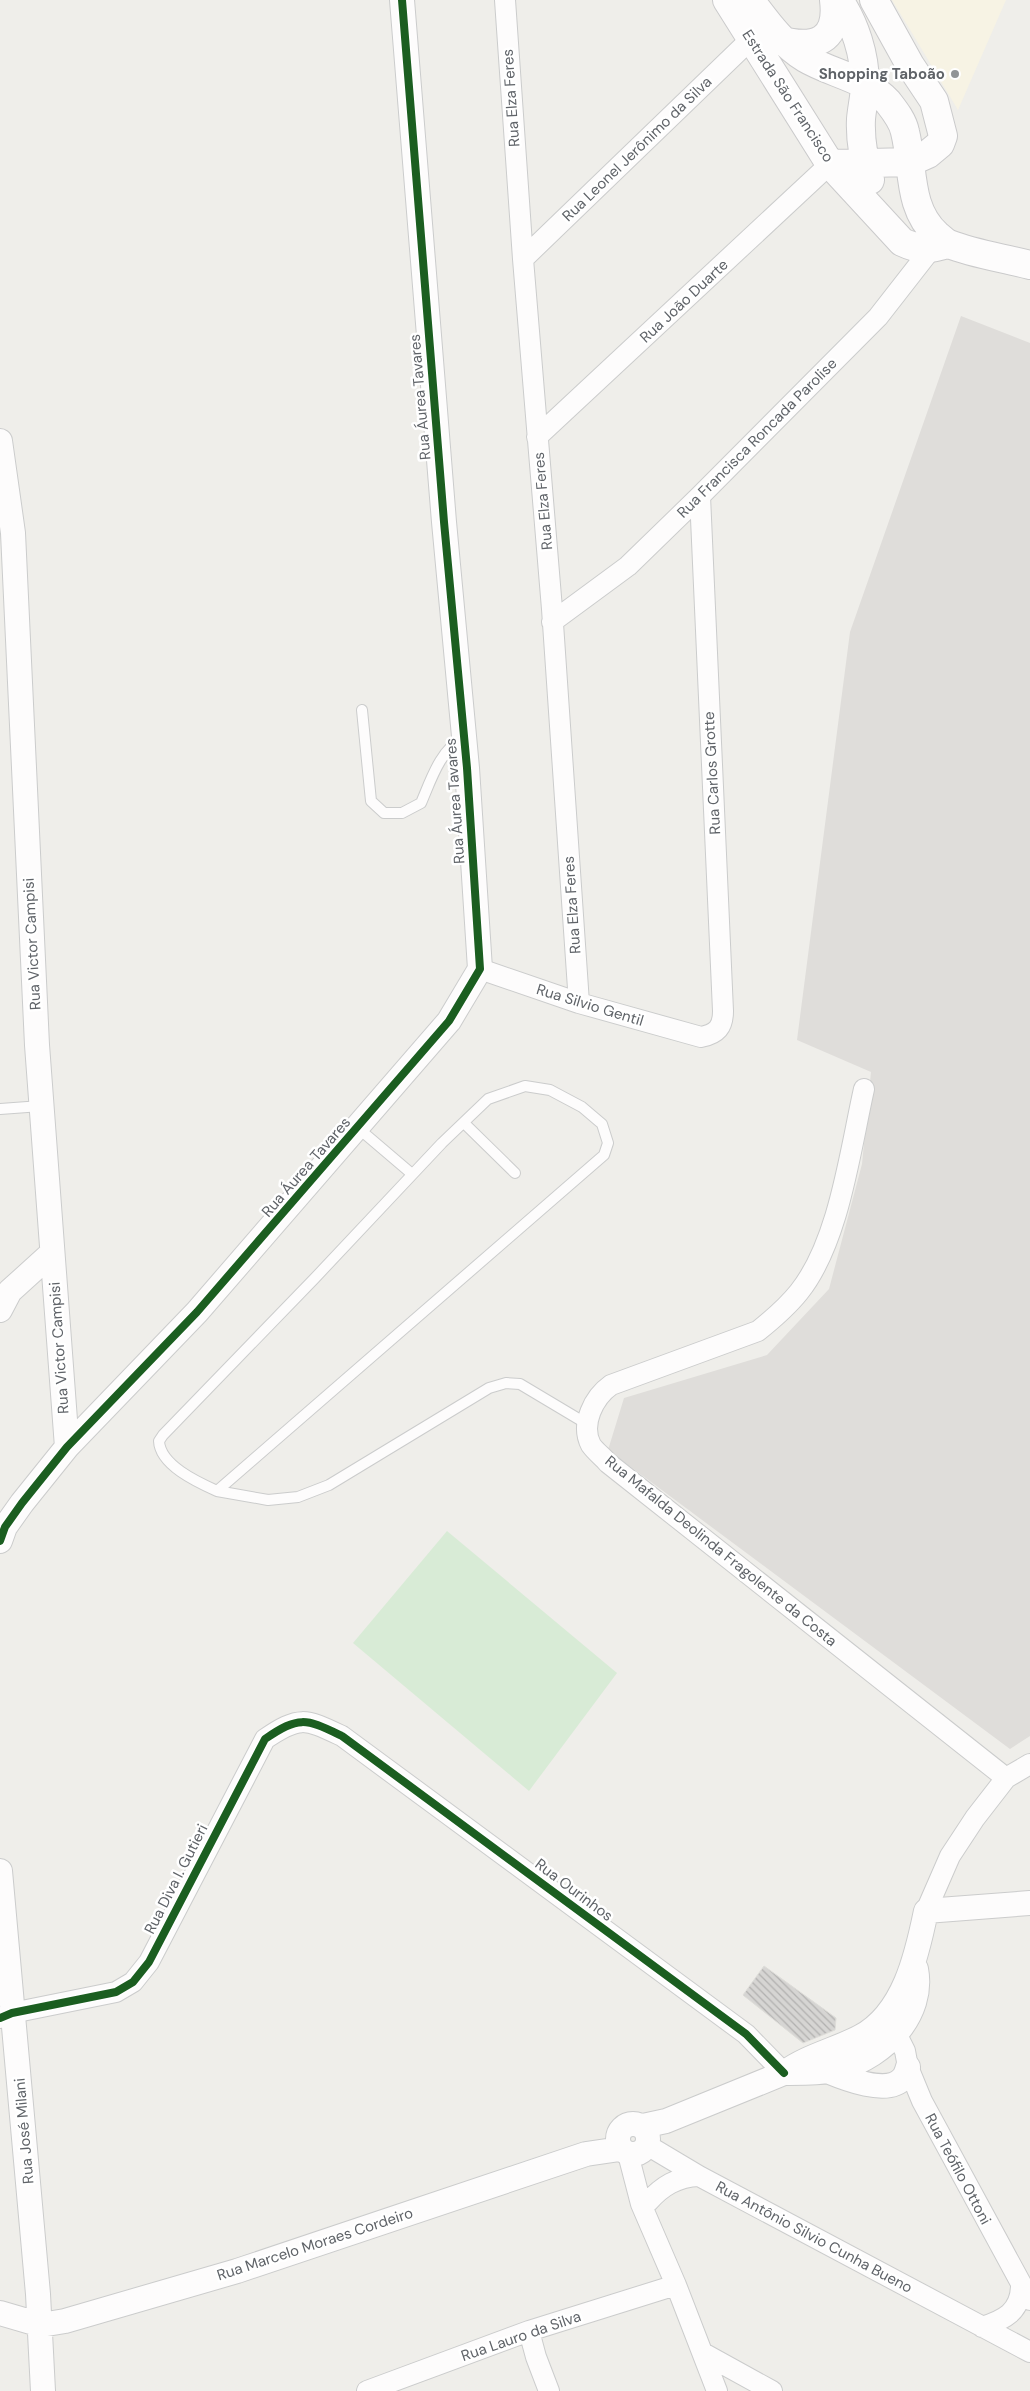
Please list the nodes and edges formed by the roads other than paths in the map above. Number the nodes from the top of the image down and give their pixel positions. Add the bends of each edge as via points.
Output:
1 (402, 0) edge
2 (504, 0) edge
3 (727, 0) edge
4 (750, 0) edge
5 (834, 0) edge
6 (839, 0) edge
7 (874, 0) edge
8 (751, 39) junction
9 (782, 41) junction
10 (865, 83) junction
11 (910, 162) junction
12 (865, 163) junction
13 (830, 164) junction
14 (882, 220) junction
15 (936, 241) junction
16 (523, 259) junction
17 (1030, 265) edge
18 (537, 437) junction
19 (0, 441) edge
20 (700, 496) junction
21 (552, 622) junction
22 (362, 710) dead end
23 (464, 737) junction
24 (480, 969) junction
25 (579, 1003) junction
26 (701, 1037) joint
27 (864, 1089) dead end
28 (41, 1106) junction
29 (0, 1108) edge
30 (464, 1123) junction
31 (358, 1128) junction
32 (515, 1173) dead end
33 (412, 1174) junction
34 (52, 1253) junction
35 (0, 1310) edge
36 (587, 1424) junction
37 (67, 1447) junction
38 (217, 1490) junction
39 (0, 1541) edge
40 (342, 1736) joint
41 (1030, 1764) edge
42 (1006, 1778) junction
43 (0, 1871) edge
44 (1030, 1903) edge
45 (926, 1911) junction
46 (914, 1962) junction
47 (6, 2016) edge
48 (896, 2033) junction
49 (829, 2060) junction
50 (908, 2068) junction
51 (784, 2073) junction
52 (639, 2139) junction
53 (699, 2176) junction
54 (648, 2210) junction
55 (676, 2284) junction
56 (1026, 2294) edge
57 (0, 2313) edge
58 (41, 2325) junction
59 (982, 2327) junction
60 (529, 2331) junction
61 (1030, 2352) edge
62 (702, 2353) junction
63 (43, 2391) edge
64 (367, 2391) edge
65 (549, 2391) edge
66 (717, 2391) edge
67 (772, 2391) edge

1 - 23 street, Rua Áurea Tavares
2 - 16 street, Rua Elza Feres
3 - 8 main road, Estrada São Francisco
4 - 9 main road, Estrada São Francisco
5 - 9 main road via 836,19 828,36 818,42 802,44
6 - 10 main road via 861,51
7 - 11 main road via 940,116 943,136 940,144
8 - 9 main road via 766,34
8 - 13 main road, Estrada São Francisco
8 - 16 street, Rua Leonel Jerônimo da Silva
9 - 10 main road, Estrada São Francisco via 805,58
10 - 11 main road, Estrada São Francisco via 899,116
10 - 12 main road via 861,122
11 - 12 main road
11 - 15 main road, Estrada São Francisco via 921,215
12 - 13 main road
12 - 14 main road
13 - 14 main road, Estrada São Francisco
13 - 18 street, Rua João Duarte
14 - 15 main road, Estrada São Francisco via 902,242 916,248
15 - 17 main road, Estrada São Francisco
15 - 20 street, Rua Francisca Roncada Parolise via 878,317
16 - 18 street, Rua Elza Feres
18 - 21 street, Rua Elza Feres
19 - 28 street, Rua Victor Campisi via 12,534
20 - 21 street, Rua Francisca Roncada Parolise via 628,566
20 - 26 street, Rua Carlos Grotte via 723,1011 719,1030
21 - 25 street, Rua Elza Feres
22 - 23 lane via 371,801 384,814 402,812 421,804 452,744
23 - 24 street, Rua Áurea Tavares
24 - 25 street, Rua Silvio Gentil
24 - 31 street, Rua Áurea Tavares via 449,1021
25 - 26 street, Rua Silvio Gentil
27 - 36 street via 826,1247 800,1291 777,1317 758,1331 611,1385 600,1393
28 - 29 lane
28 - 34 street, Rua Victor Campisi
30 - 32 lane
30 - 33 lane
30 - 38 lane via 488,1099 525,1086 550,1090 582,1107 602,1124 608,1143 604,1155
31 - 33 lane
31 - 37 street, Rua Áurea Tavares via 198,1312
33 - 38 lane via 163,1434 159,1441 162,1454 191,1479
34 - 35 street via 10,1291
34 - 37 street, Rua Victor Campisi
36 - 38 lane via 520,1384 506,1383 489,1388 329,1485 298,1497 268,1500
36 - 42 street, Rua Mafalda Deolinda Fragolente da Costa via 591,1444 608,1463
37 - 39 street via 22,1503 5,1527
40 - 47 street, Rua Diva I. Gutieri via 311,1721 281,1728 265,1739 149,1962 133,1982 116,1992
40 - 51 street, Rua Ourinhos via 746,2034
41 - 42 street
42 - 45 street via 950,1856
43 - 47 street, Rua José Milani
44 - 45 street
45 - 46 street
46 - 48 street via 918,1979 914,2001 908,2018
46 - 49 street, Rua Marcelo Moraes Cordeiro via 897,1997 879,2023
47 - 58 street, Rua José Milani via 18,2055
48 - 49 street via 889,2031
48 - 50 street, Rua Teófilo Ottoni via 905,2050
49 - 50 street via 856,2082 873,2085 894,2084 903,2079
49 - 51 street, Rua Marcelo Moraes Cordeiro via 800,2062
50 - 56 street, Rua Teófilo Ottoni via 922,2101
51 - 52 street, Rua Marcelo Moraes Cordeiro
52 - 53 street, Rua Antônio Silvio Cunha Bueno
52 - 54 street via 641,2204
52 - 58 street, Rua Marcelo Moraes Cordeiro via 237,2271 96,2313
53 - 54 street via 682,2178 666,2185
53 - 59 street, Rua Antônio Silvio Cunha Bueno
54 - 55 street
55 - 60 street, Rua Lauro da Silva
55 - 62 street
56 - 59 street via 1010,2315
57 - 58 street
58 - 63 street, Rua José Milani
59 - 61 street, Rua Antônio Silvio Cunha Bueno
60 - 64 street, Rua Lauro da Silva
60 - 65 street
62 - 66 street
62 - 67 street

